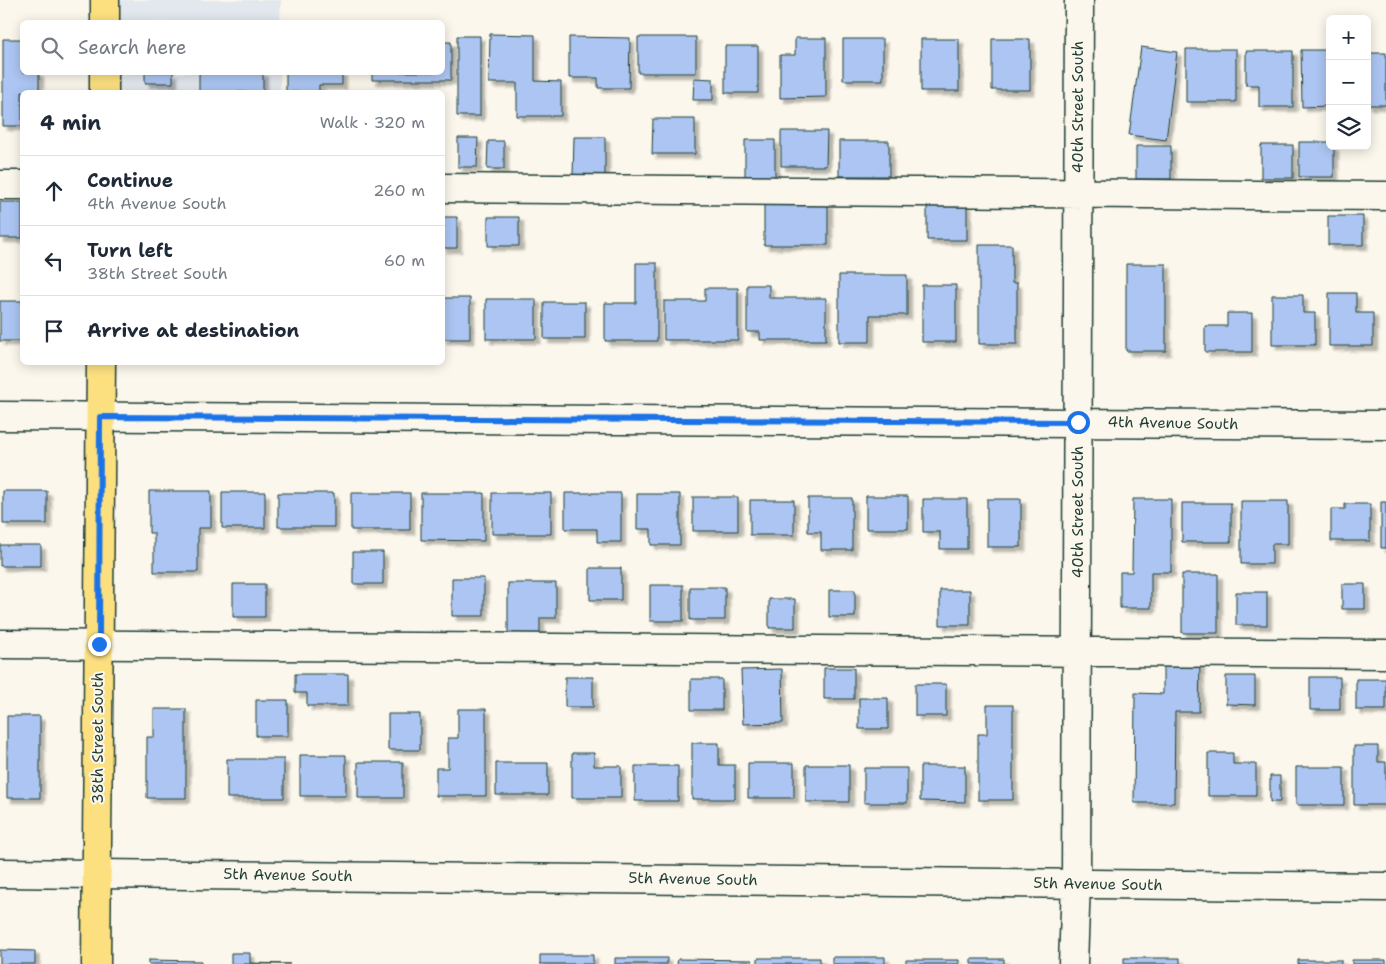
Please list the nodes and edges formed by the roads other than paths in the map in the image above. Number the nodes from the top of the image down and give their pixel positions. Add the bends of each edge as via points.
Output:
1 (105, 0) edge
2 (1079, 0) edge
3 (105, 20) edge
4 (104, 75) edge
5 (104, 90) edge
6 (0, 185) edge
7 (20, 185) edge
8 (445, 188) edge
9 (1078, 194) junction
10 (1386, 196) edge
11 (101, 365) edge
12 (0, 416) edge
13 (100, 417) junction
14 (1078, 422) junction
15 (1386, 425) edge
16 (0, 644) edge
17 (99, 644) junction
18 (1077, 652) junction
19 (1386, 654) edge
20 (0, 873) edge
21 (97, 874) junction
22 (1076, 883) junction
23 (1386, 887) edge
24 (96, 964) edge
25 (1073, 964) edge

1 - 3 main road
2 - 9 street, 40th Street South
4 - 5 main road
6 - 7 street
8 - 9 street
9 - 10 street
9 - 14 street, 40th Street South
11 - 13 main road, 38th Street South
12 - 13 street, 4th Avenue South
13 - 14 street, 4th Avenue South
13 - 17 main road, 38th Street South
14 - 15 street, 4th Avenue South
14 - 18 street, 40th Street South
16 - 17 street
17 - 18 street
17 - 21 main road, 38th Street South
18 - 19 street
18 - 22 street, 40th Street South
20 - 21 street, 5th Avenue South
21 - 22 street, 5th Avenue South
21 - 24 main road, 38th Street South
22 - 23 street, 5th Avenue South
22 - 25 street, 40th Street South

